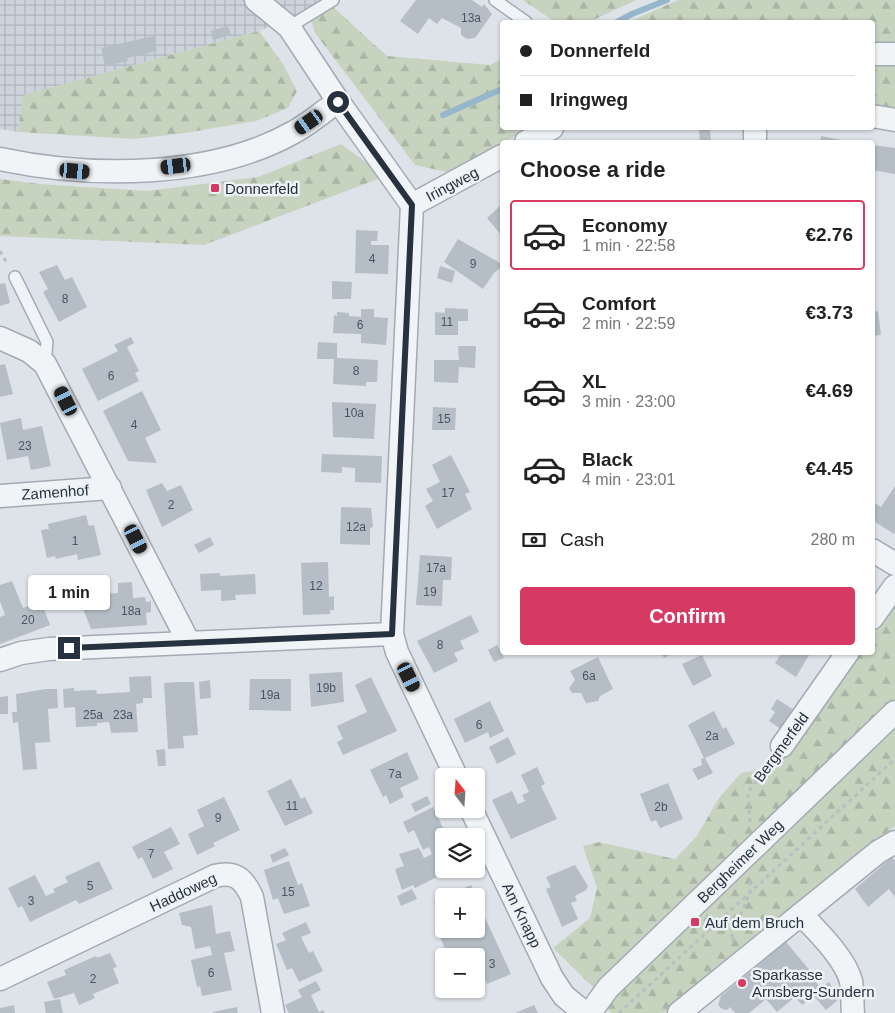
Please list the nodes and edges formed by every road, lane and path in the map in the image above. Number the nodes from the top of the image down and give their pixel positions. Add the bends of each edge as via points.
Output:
1 (259, 0) edge
2 (333, 0) edge
3 (495, 0) edge
4 (523, 20) edge
5 (289, 27) junction
6 (875, 54) edge
7 (895, 54) edge
8 (338, 102) junction
9 (875, 117) edge
10 (895, 120) edge
11 (548, 130) edge
12 (530, 140) edge
13 (500, 157) edge
14 (0, 159) edge
15 (412, 205) junction
16 (15, 278) dead end
17 (0, 338) edge
18 (45, 364) junction
19 (110, 488) junction
20 (0, 496) edge
21 (875, 552) edge
22 (895, 564) edge
23 (895, 586) edge
24 (875, 614) edge
25 (392, 634) junction
26 (188, 641) junction
27 (846, 655) edge
28 (0, 660) edge
29 (895, 712) edge
30 (782, 746) joint
31 (895, 758) edge
32 (452, 768) edge
33 (475, 818) edge
34 (895, 842) edge
35 (751, 852) junction
36 (750, 892) junction
37 (801, 914) junction
38 (740, 938) dead end
39 (0, 979) edge
40 (273, 1013) edge
41 (585, 1013) edge
42 (590, 1013) edge
43 (620, 1013) edge
44 (679, 1013) edge
45 (853, 1013) edge

1 - 5 street
2 - 5 lane
3 - 4 lane
5 - 8 street
6 - 7 street
8 - 14 street via 294,132 249,152 208,162 92,172 41,168
8 - 15 street
9 - 10 street
11 - 12 street
13 - 15 street, Iringweg
15 - 25 street, Iringweg
16 - 18 lane via 47,342
17 - 18 street, Zamenhof via 28,351
18 - 19 street, Zamenhof
19 - 20 street, Zamenhof
19 - 26 street, Zamenhof
21 - 22 street
23 - 24 street
25 - 26 street
25 - 32 street via 397,652
26 - 28 street via 49,649
27 - 30 street, Bergmerfeld
29 - 35 street, Bergheimer Weg
30 - 35 path, Bergmerfeld via 748,792
31 - 36 path
33 - 41 street, Am Knapp via 552,978 564,996
34 - 37 street
35 - 36 path, Bergmerfeld
35 - 42 street, Bergheimer Weg via 608,988
36 - 38 path via 730,940
36 - 43 path
37 - 44 street
37 - 45 street via 823,938 847,973
39 - 40 street, Haddoweg via 225,874 243,881 252,898

